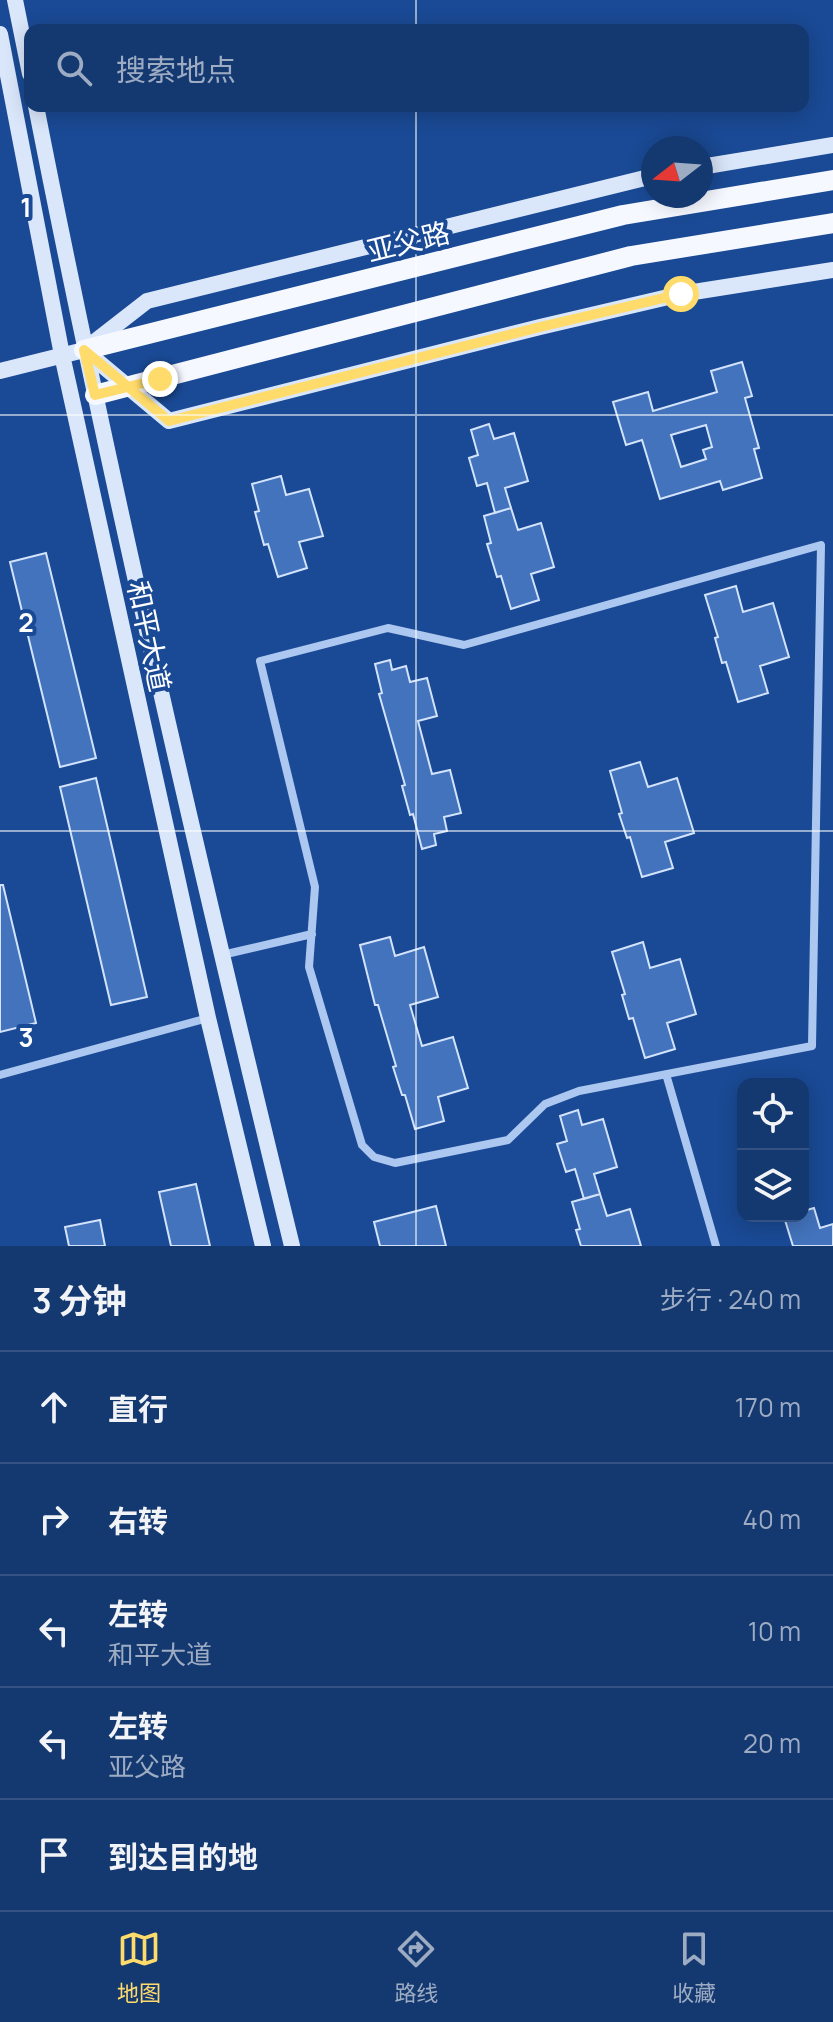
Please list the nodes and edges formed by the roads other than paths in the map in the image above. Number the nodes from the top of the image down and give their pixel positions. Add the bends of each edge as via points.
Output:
1 (15, 0) edge
2 (0, 34) edge
3 (24, 44) edge
4 (37, 112) edge
5 (833, 145) edge
6 (713, 165) edge
7 (641, 179) edge
8 (833, 180) edge
9 (833, 223) edge
10 (833, 270) edge
11 (84, 350) junction
12 (62, 355) junction
13 (0, 371) edge
14 (95, 395) junction
15 (312, 934) junction
16 (222, 955) junction
17 (208, 1018) junction
18 (666, 1074) junction
19 (0, 1075) edge
20 (263, 1246) edge
21 (292, 1246) edge
22 (716, 1246) edge

1 - 3 main road
2 - 12 main road, 和平大道
4 - 11 main road, 和平大道
5 - 6 main road
7 - 11 main road via 147,301
8 - 11 main road, 亚父路 via 623,215
9 - 14 main road via 631,256
10 - 11 main road via 667,298 169,421
11 - 12 main road, 亚父路
11 - 14 main road, 和平大道
12 - 13 main road, 亚父路
12 - 17 main road, 和平大道
14 - 16 main road, 和平大道
15 - 16 street
15 - 18 street via 309,967 362,1145 374,1157 395,1163 508,1140 545,1104 579,1091
15 - 18 street via 315,887 260,661 388,628 464,645 821,545 812,1046
16 - 21 main road, 和平大道
17 - 19 street
17 - 20 main road, 和平大道
18 - 22 street

